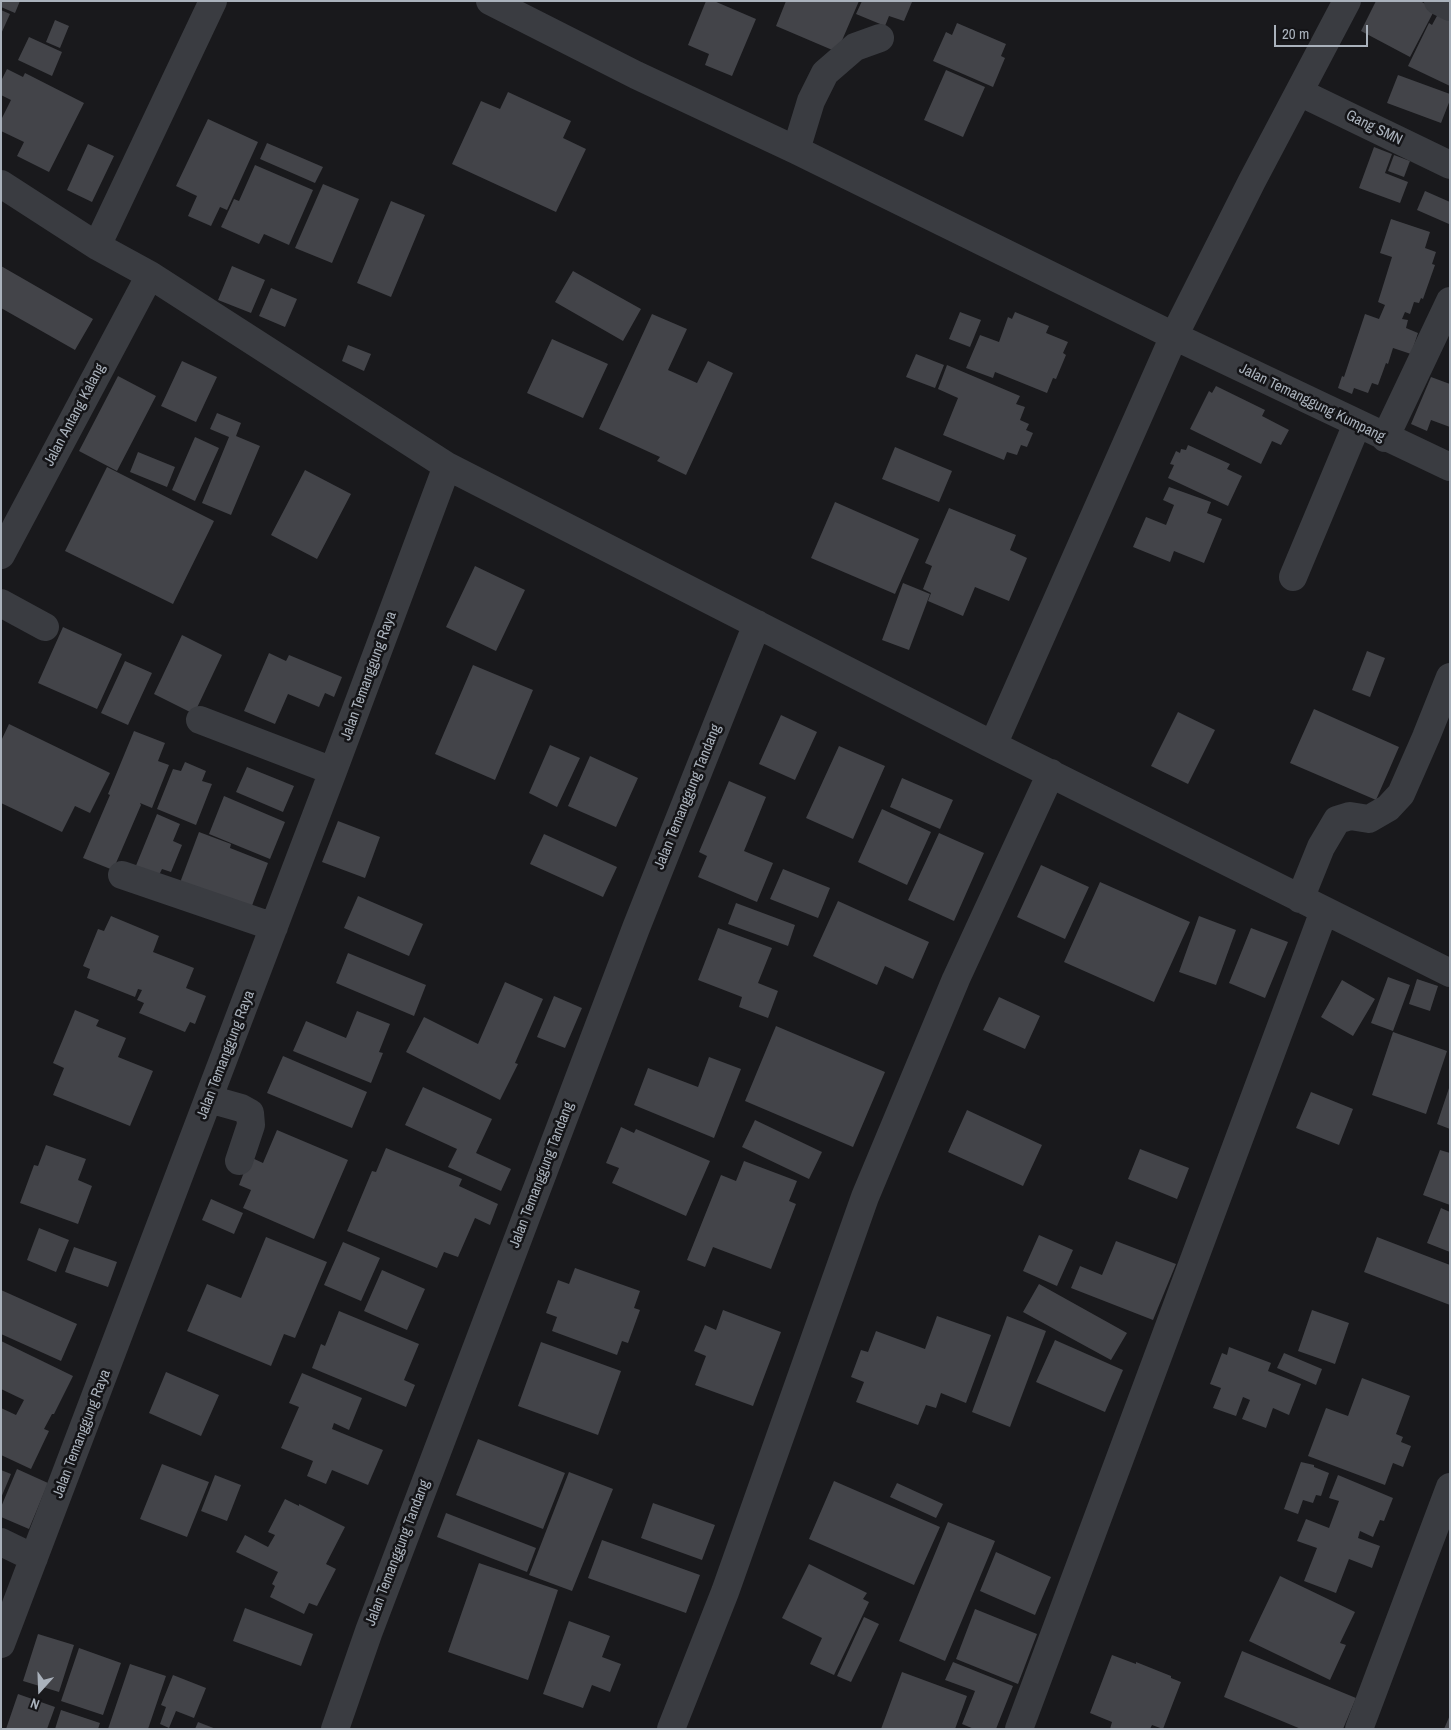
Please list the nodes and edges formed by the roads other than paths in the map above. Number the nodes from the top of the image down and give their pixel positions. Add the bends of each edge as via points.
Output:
1 (214, 1) edge
2 (490, 1) edge
3 (1347, 1) edge
4 (1438, 1) edge
5 (1450, 7) edge
6 (880, 38) dead end
7 (1299, 92) junction
8 (796, 150) junction
9 (1450, 165) edge
10 (1, 184) edge
11 (98, 246) junction
12 (150, 275) junction
13 (1450, 301) edge
14 (1174, 336) junction
15 (1357, 424) junction
16 (1385, 438) junction
17 (447, 466) junction
18 (1450, 468) edge
19 (1, 555) edge
20 (1293, 577) dead end
21 (1, 603) edge
22 (758, 624) junction
23 (45, 627) dead end
24 (1450, 677) edge
25 (200, 720) dead end
26 (993, 744) junction
27 (333, 772) junction
28 (1051, 773) junction
29 (122, 875) dead end
30 (1300, 899) junction
31 (1324, 911) junction
32 (274, 927) junction
33 (1450, 973) edge
34 (209, 1099) junction
35 (239, 1161) dead end
36 (1450, 1487) edge
37 (1, 1542) edge
38 (34, 1558) junction
39 (1, 1644) edge
40 (335, 1729) edge
41 (671, 1729) edge
42 (1019, 1729) edge
43 (1359, 1729) edge

1 - 11 street
2 - 8 street, Jalan Temanggung Kumpang via 636,75
3 - 7 street
4 - 5 street
6 - 8 street via 856,47 825,73 811,101
7 - 9 street, Gang SMN
7 - 14 street
8 - 14 street, Jalan Temanggung Kumpang
10 - 11 street
11 - 12 street
12 - 17 street
12 - 19 street, Jalan Antang Kalang
13 - 16 street
14 - 15 street, Jalan Temanggung Kumpang
14 - 26 street
15 - 16 street, Jalan Temanggung Kumpang
15 - 20 street
16 - 18 street, Jalan Temanggung Kumpang
17 - 22 street
17 - 27 street, Jalan Temanggung Raya
21 - 23 street
22 - 26 street
22 - 40 street, Jalan Temanggung Tandang via 636,928 368,1631
24 - 30 street via 1401,794 1388,808 1369,819 1350,816 1337,820 1321,847
25 - 27 street
26 - 28 street
27 - 32 street, Jalan Temanggung Raya
28 - 30 street
28 - 41 street via 956,979 865,1197 725,1592
29 - 32 street
30 - 31 street
31 - 33 street
31 - 42 street
32 - 34 street, Jalan Temanggung Raya
34 - 35 street via 250,1113 251,1125
34 - 38 street, Jalan Temanggung Raya
36 - 43 street
37 - 38 street
38 - 39 street, Jalan Temanggung Raya

